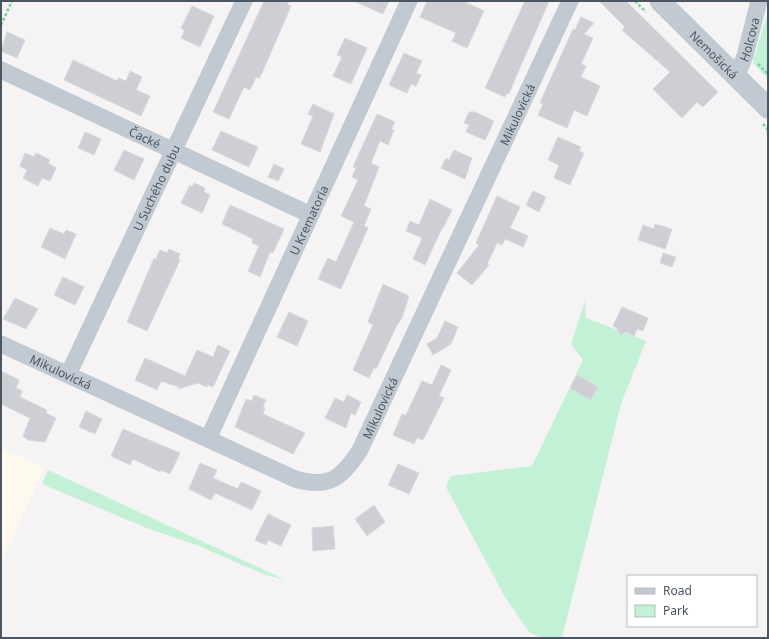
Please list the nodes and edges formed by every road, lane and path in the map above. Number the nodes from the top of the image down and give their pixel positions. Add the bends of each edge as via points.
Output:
1 (12, 1) edge
2 (244, 1) edge
3 (409, 1) edge
4 (570, 1) edge
5 (660, 1) edge
6 (759, 1) edge
7 (1, 25) edge
8 (758, 64) dead end
9 (1, 70) edge
10 (768, 74) edge
11 (736, 76) junction
12 (768, 108) edge
13 (173, 151) junction
14 (311, 215) junction
15 (1, 344) edge
16 (68, 375) junction
17 (208, 439) junction

1 - 7 path
2 - 13 street, U Suchého dubu
3 - 14 street, U Krematoria
4 - 17 street, Mikulovická via 363,443 350,465 336,478 312,484 295,479
5 - 11 street, Nemošická
6 - 11 street, Holcova via 745,56
8 - 10 path
9 - 13 street, Čacké
11 - 12 street, Nemošická
13 - 14 street, Čacké
13 - 16 street, U Suchého dubu
14 - 17 street, U Krematoria
15 - 16 street, Mikulovická
16 - 17 street, Mikulovická

